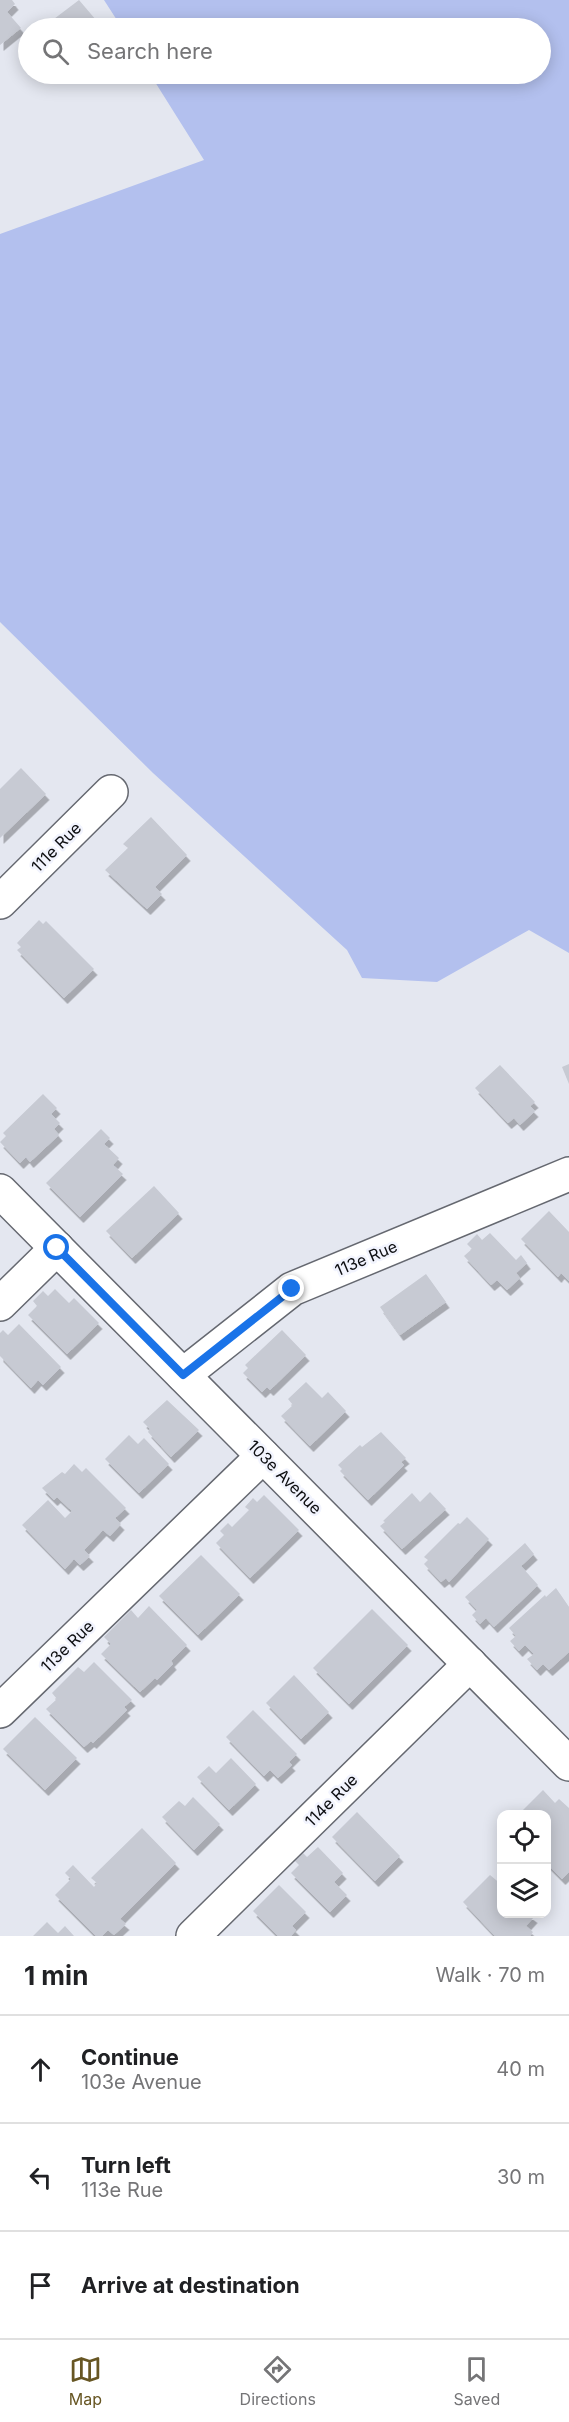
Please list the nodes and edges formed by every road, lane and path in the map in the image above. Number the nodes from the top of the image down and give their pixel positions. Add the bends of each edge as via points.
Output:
1 (111, 792) dead end
2 (0, 902) edge
3 (569, 1174) edge
4 (0, 1191) edge
5 (57, 1248) junction
6 (0, 1304) edge
7 (183, 1375) junction
8 (263, 1456) junction
9 (470, 1664) junction
10 (0, 1711) edge
11 (569, 1764) edge
12 (193, 1936) edge

1 - 2 street, 111e Rue
3 - 7 street, 113e Rue via 292,1289
4 - 5 street, 103e Avenue
5 - 6 street
5 - 7 street, 103e Avenue
7 - 8 street, 103e Avenue
8 - 9 street, 103e Avenue
8 - 10 street, 113e Rue
9 - 11 street, 103e Avenue
9 - 12 street, 114e Rue

